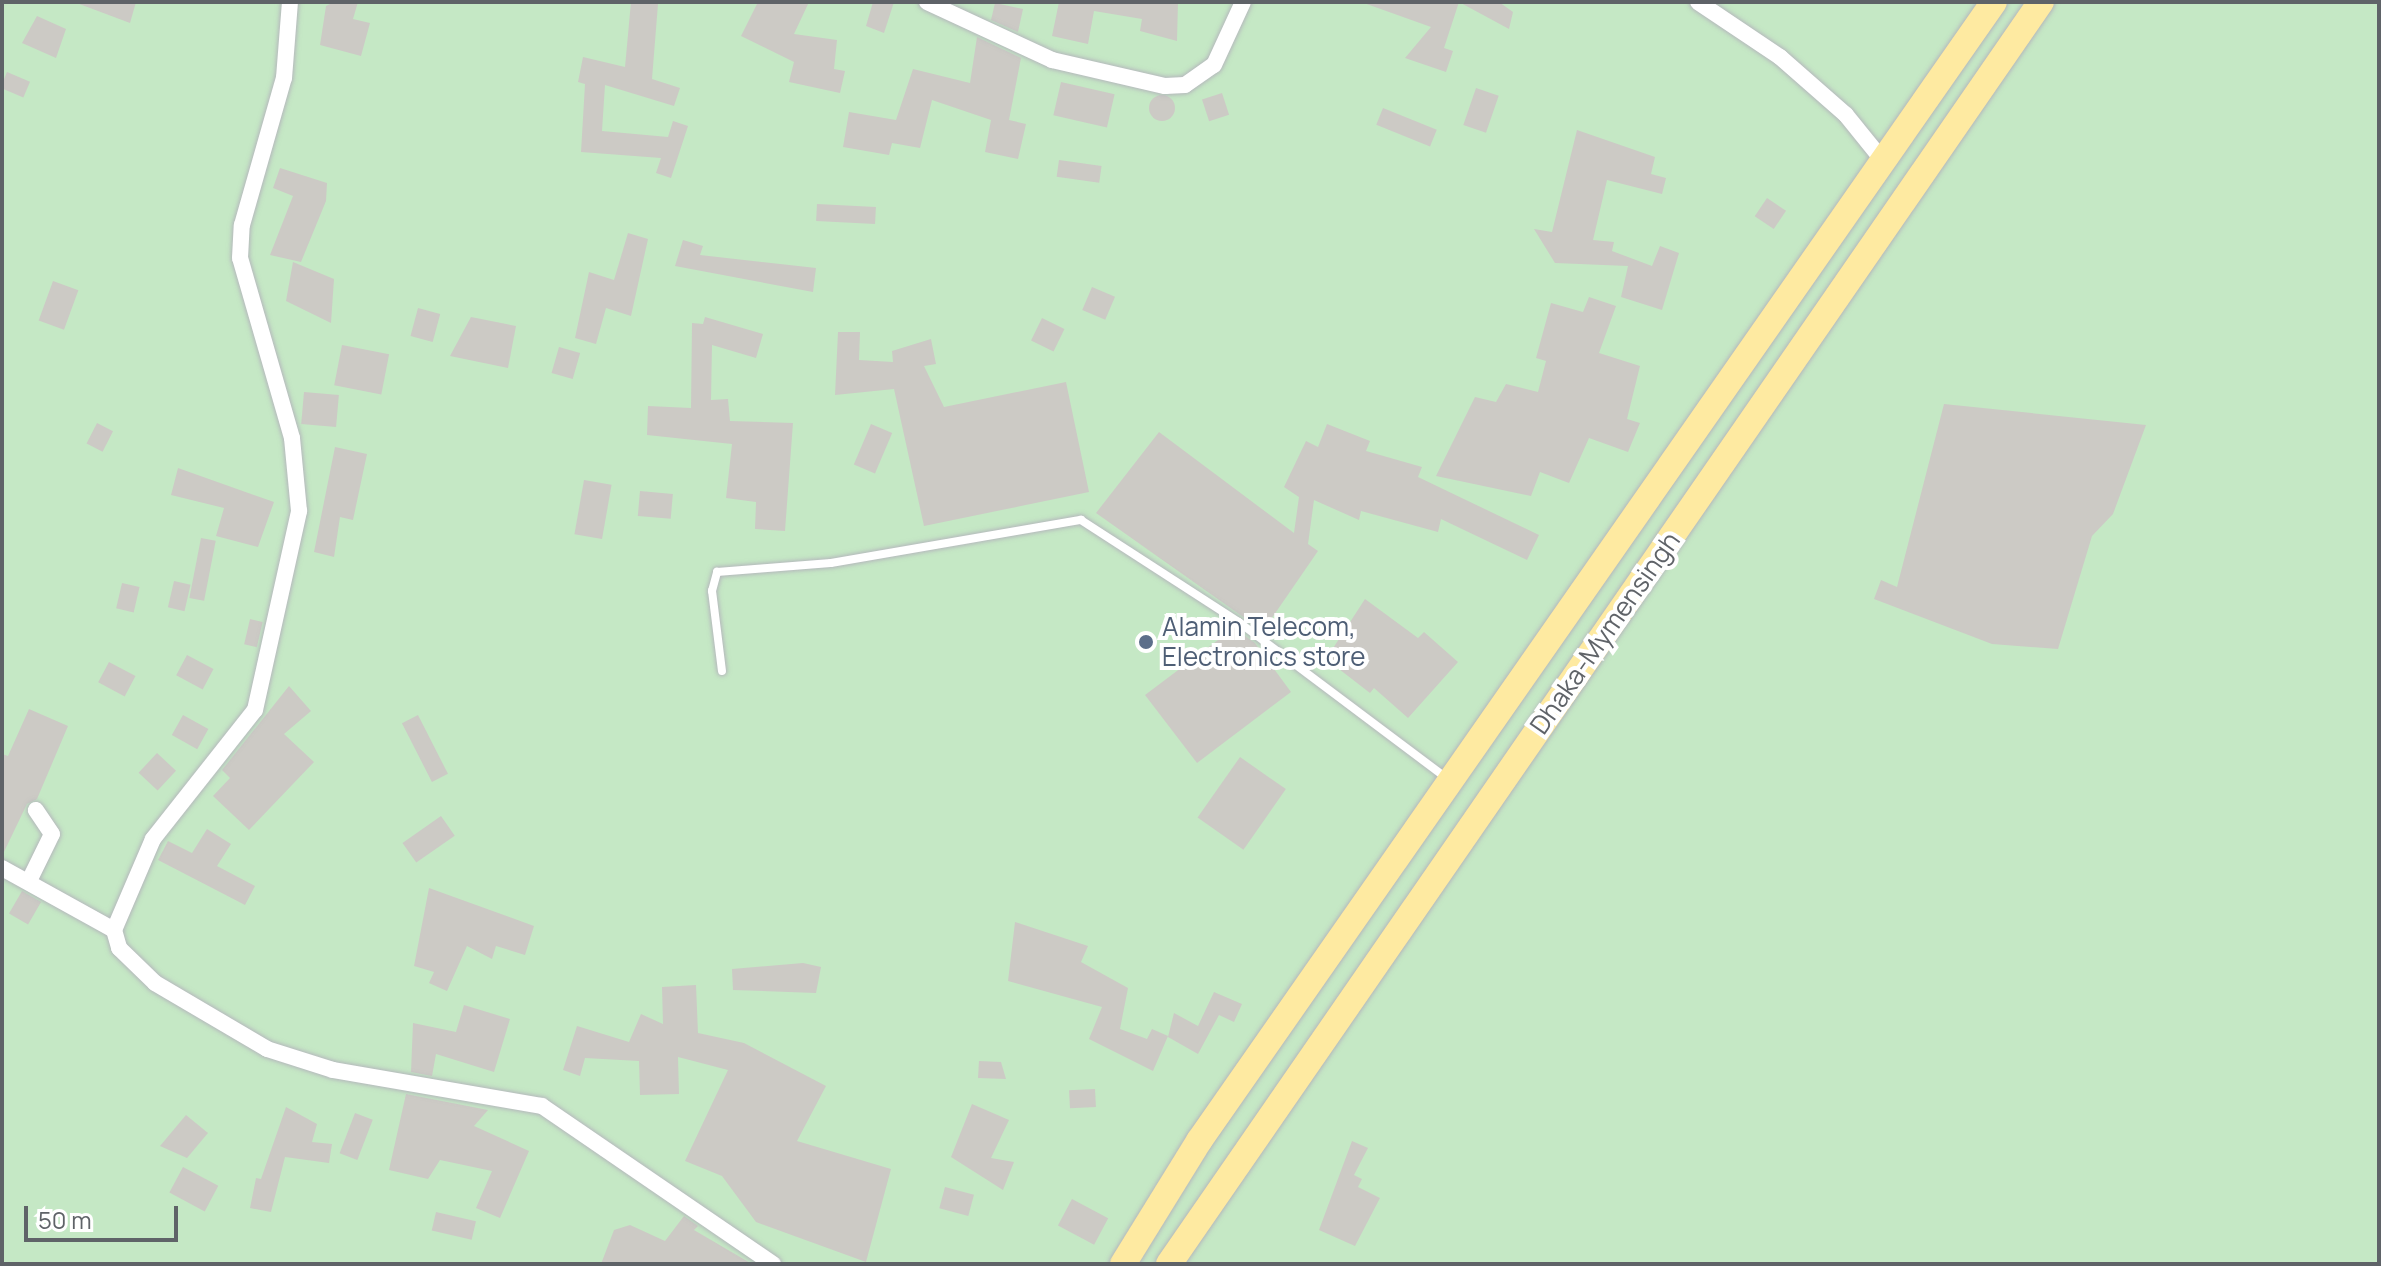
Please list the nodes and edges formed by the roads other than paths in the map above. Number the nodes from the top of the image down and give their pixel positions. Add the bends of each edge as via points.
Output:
1 (290, 2) edge
2 (927, 2) edge
3 (1243, 2) edge
4 (1698, 2) edge
5 (1994, 2) edge
6 (2041, 2) edge
7 (1884, 162) junction
8 (722, 671) dead end
9 (1452, 782) junction
10 (36, 810) dead end
11 (2, 868) edge
12 (29, 881) junction
13 (114, 930) junction
14 (773, 1264) edge
15 (1123, 1264) edge
16 (1169, 1264) edge

1 - 13 street via 284,78 242,225 240,258 284,405 300,485 286,582 255,710 153,839
2 - 3 street via 1052,60 1165,86 1185,85 1214,65
4 - 7 street via 1780,57 1846,115
5 - 7 highway, Dhaka-Mymensingh
6 - 16 highway, Dhaka-Mymensingh
7 - 9 highway, Dhaka-Mymensingh
8 - 9 lane via 712,591 717,572 831,563 1081,520 1240,623
9 - 15 highway, Dhaka-Mymensingh via 1199,1141
10 - 12 street via 48,820 52,834
11 - 12 street
12 - 13 street
13 - 14 street via 119,948 155,983 267,1049 333,1070 542,1106

